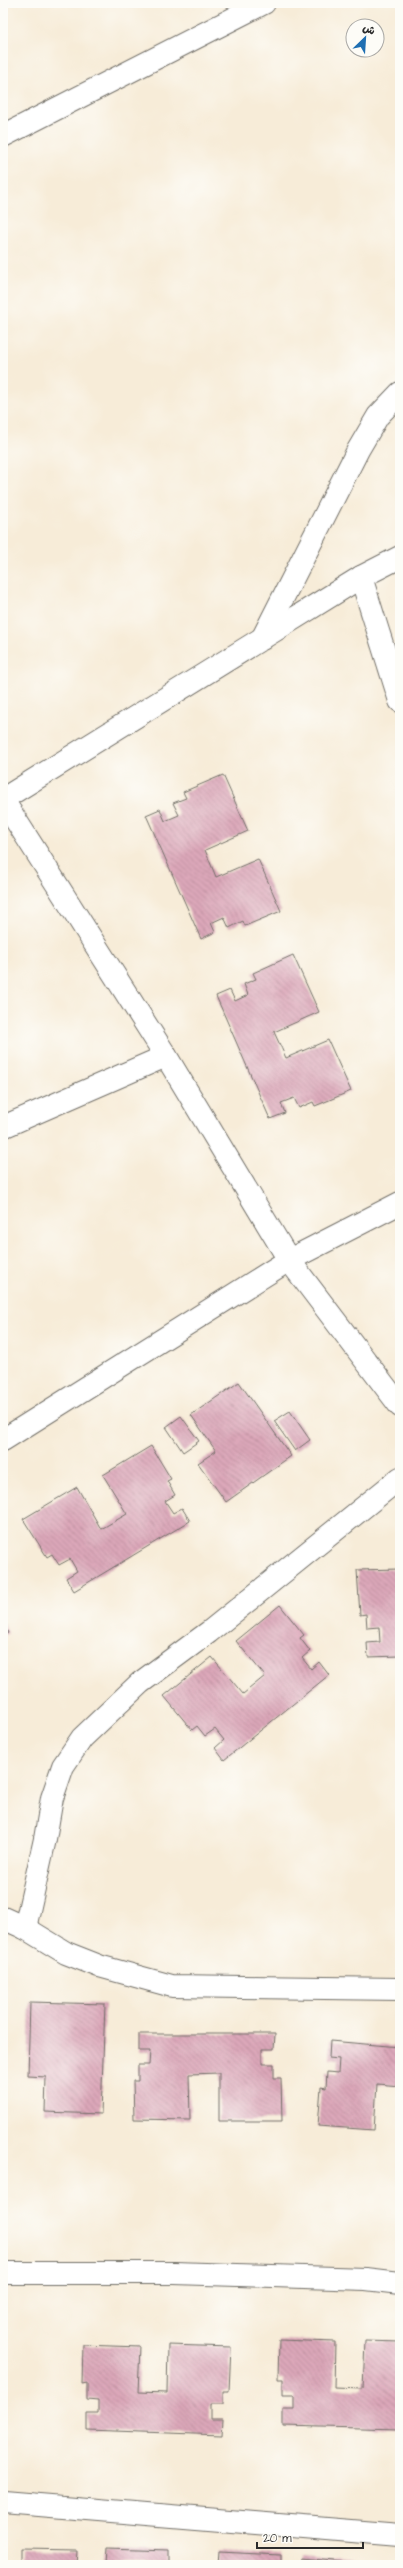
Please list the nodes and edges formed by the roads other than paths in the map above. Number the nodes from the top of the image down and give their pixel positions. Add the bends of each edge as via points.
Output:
1 (264, 3) edge
2 (3, 136) edge
3 (400, 393) edge
4 (400, 557) edge
5 (361, 577) junction
6 (262, 639) junction
7 (400, 701) edge
8 (3, 800) edge
9 (166, 1056) junction
10 (3, 1127) edge
11 (400, 1203) edge
12 (289, 1260) junction
13 (400, 1406) edge
14 (3, 1440) edge
15 (400, 1478) edge
16 (3, 1918) edge
17 (25, 1928) junction
18 (400, 1989) edge
19 (3, 2274) edge
20 (400, 2283) edge
21 (3, 2502) edge
22 (400, 2535) edge

1 - 2 street
3 - 6 street via 378,416 358,450
4 - 5 street
5 - 6 street
5 - 7 street
6 - 8 street
8 - 9 street
9 - 10 street
9 - 12 street
11 - 12 street
12 - 13 street
12 - 14 street
15 - 17 street via 209,1632 140,1683 82,1738 63,1766 52,1798
16 - 17 street
17 - 18 street via 66,1953 99,1966 172,1986
19 - 20 street via 174,2273 366,2279
21 - 22 street

